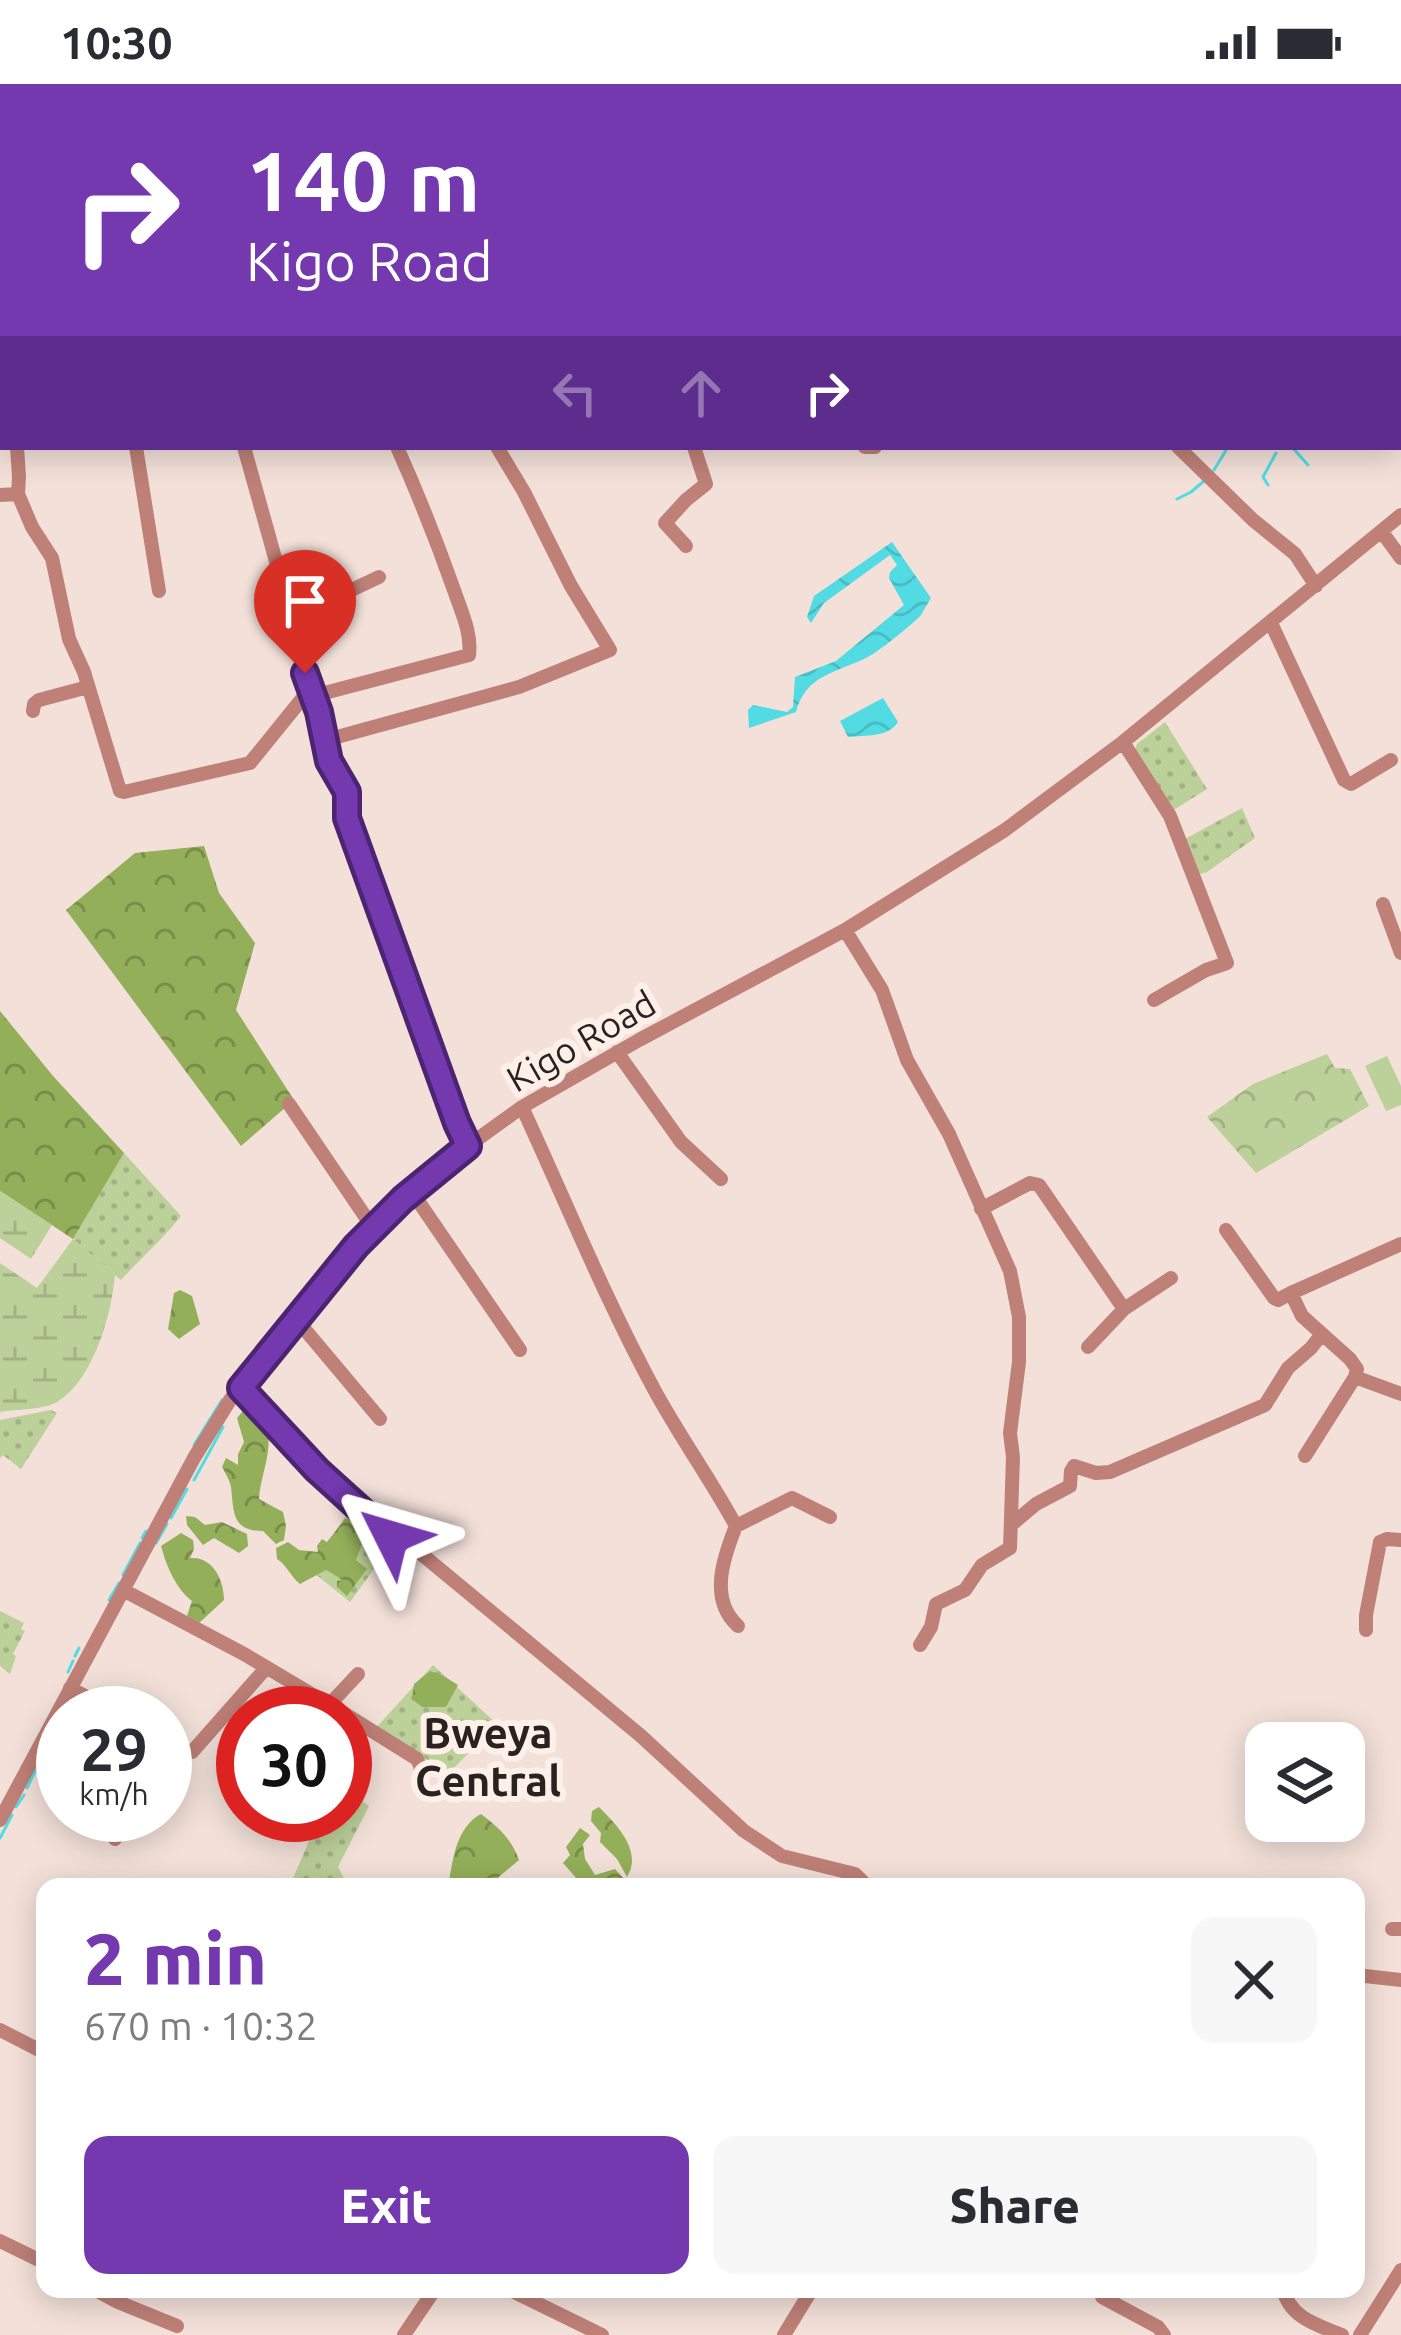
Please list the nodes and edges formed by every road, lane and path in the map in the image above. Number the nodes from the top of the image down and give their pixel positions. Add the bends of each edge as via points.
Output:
1 (16, 450) edge
2 (136, 450) edge
3 (245, 450) edge
4 (399, 450) edge
5 (498, 450) edge
6 (695, 450) edge
7 (1181, 450) edge
8 (17, 494) junction
9 (0, 495) edge
10 (1401, 515) edge
11 (1382, 532) junction
12 (686, 546) dead end
13 (1401, 558) edge
14 (379, 577) dead end
15 (1316, 586) junction
16 (159, 591) dead end
17 (289, 614) junction
18 (1270, 623) junction
19 (88, 687) junction
20 (312, 693) junction
21 (33, 711) dead end
22 (326, 740) junction
23 (1124, 742) junction
24 (1391, 760) dead end
25 (1383, 904) dead end
26 (845, 930) junction
27 (1401, 953) edge
28 (1154, 1000) dead end
29 (617, 1052) junction
30 (289, 1104) dead end
31 (522, 1107) junction
32 (468, 1146) junction
33 (721, 1180) dead end
34 (412, 1192) junction
35 (981, 1209) junction
36 (373, 1228) junction
37 (1226, 1229) dead end
38 (1401, 1244) edge
39 (1171, 1278) dead end
40 (1291, 1293) junction
41 (1124, 1309) junction
42 (296, 1319) junction
43 (1321, 1335) junction
44 (1088, 1347) dead end
45 (520, 1350) dead end
46 (1355, 1377) junction
47 (241, 1388) junction
48 (1401, 1394) edge
49 (380, 1419) dead end
50 (1305, 1456) dead end
51 (830, 1517) dead end
52 (1011, 1525) junction
53 (736, 1526) junction
54 (1401, 1540) edge
55 (123, 1590) junction
56 (738, 1626) dead end
57 (1366, 1630) dead end
58 (920, 1646) dead end
59 (266, 1668) junction
60 (358, 1674) dead end
61 (71, 1686) edge
62 (297, 1686) edge
63 (352, 1686) edge
64 (372, 1731) edge
65 (36, 1752) edge
66 (192, 1752) dead end
67 (419, 1780) dead end
68 (0, 1820) edge
69 (860, 1878) edge
70 (1365, 1976) edge
71 (1401, 1981) edge
72 (0, 2030) edge
73 (36, 2048) edge
74 (0, 2241) edge
75 (36, 2259) edge
76 (1401, 2270) edge
77 (111, 2298) edge
78 (429, 2298) edge
79 (526, 2298) edge
80 (807, 2298) edge
81 (1106, 2298) edge
82 (1285, 2298) edge
83 (177, 2326) dead end
84 (597, 2334) edge
85 (404, 2335) edge
86 (784, 2335) edge
87 (1164, 2335) edge
88 (1342, 2335) edge
89 (1360, 2335) edge

1 - 8 street
2 - 16 street
3 - 17 street
4 - 20 street via 442,554 470,655
5 - 22 street via 610,650 519,687
6 - 12 street via 706,484 665,523
7 - 15 street via 1295,554
8 - 9 street
8 - 19 street via 52,558
10 - 11 street, Kigo Road
11 - 13 street
11 - 15 street, Kigo Road
14 - 17 street
15 - 18 street, Kigo Road
17 - 20 street
18 - 23 street, Kigo Road
18 - 24 street via 1344,780 1351,784
19 - 20 street via 124,792 250,764
19 - 21 street via 39,700
20 - 22 street
22 - 32 street
23 - 26 street, Kigo Road via 1005,830
23 - 28 street via 1171,816 1227,963
25 - 27 street
26 - 29 street, Kigo Road
26 - 35 street via 882,990 907,1060
29 - 31 street, Kigo Road
29 - 33 street via 681,1142
30 - 36 street
31 - 32 street, Kigo Road
31 - 53 street via 656,1392
32 - 34 street, Kigo Road
34 - 36 street, Kigo Road
34 - 45 street
35 - 41 street via 1039,1185
35 - 52 street via 1010,1270 1019,1317
36 - 42 street, Kigo Road
37 - 40 street via 1274,1298
38 - 40 street
39 - 41 street
40 - 43 street
41 - 44 street
42 - 47 street, Kigo Road
42 - 49 street
43 - 46 street via 1350,1359
43 - 52 street via 1265,1405 1110,1472 1074,1466 1070,1486
46 - 48 street
46 - 50 street
47 - 55 street, Kigo Road
47 - 69 street via 375,1525 517,1633 744,1831 782,1856
51 - 53 street via 792,1498
52 - 58 street via 1008,1550 982,1565 965,1590 936,1604
53 - 56 street via 720,1579
54 - 57 street via 1380,1542
55 - 59 street
55 - 61 street, Kigo Road
59 - 62 street
59 - 66 street
60 - 63 street
64 - 67 street via 417,1759
65 - 68 street, Kigo Road
70 - 71 street
72 - 73 street
74 - 75 street
76 - 89 street
77 - 83 street
78 - 85 street
79 - 84 street
80 - 86 street
81 - 87 street
82 - 88 street via 1312,2323

